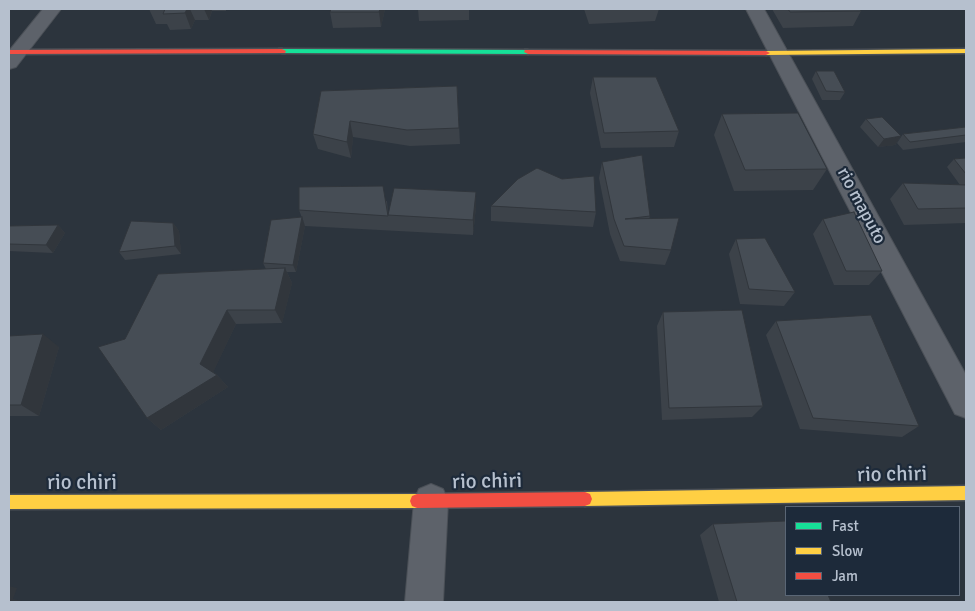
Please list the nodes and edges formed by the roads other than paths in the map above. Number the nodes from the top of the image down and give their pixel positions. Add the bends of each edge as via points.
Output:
1 (52, 9) edge
2 (755, 9) edge
3 (966, 51) edge
4 (779, 53) junction
5 (12, 56) edge
6 (966, 404) edge
7 (966, 493) edge
8 (431, 501) junction
9 (9, 502) edge
10 (424, 602) edge

1 - 5 street
2 - 4 street, rio maputo
3 - 4 street
4 - 5 street via 402,51
4 - 6 street, rio maputo
7 - 8 street, rio chiri
8 - 9 street, rio chiri
8 - 10 street

